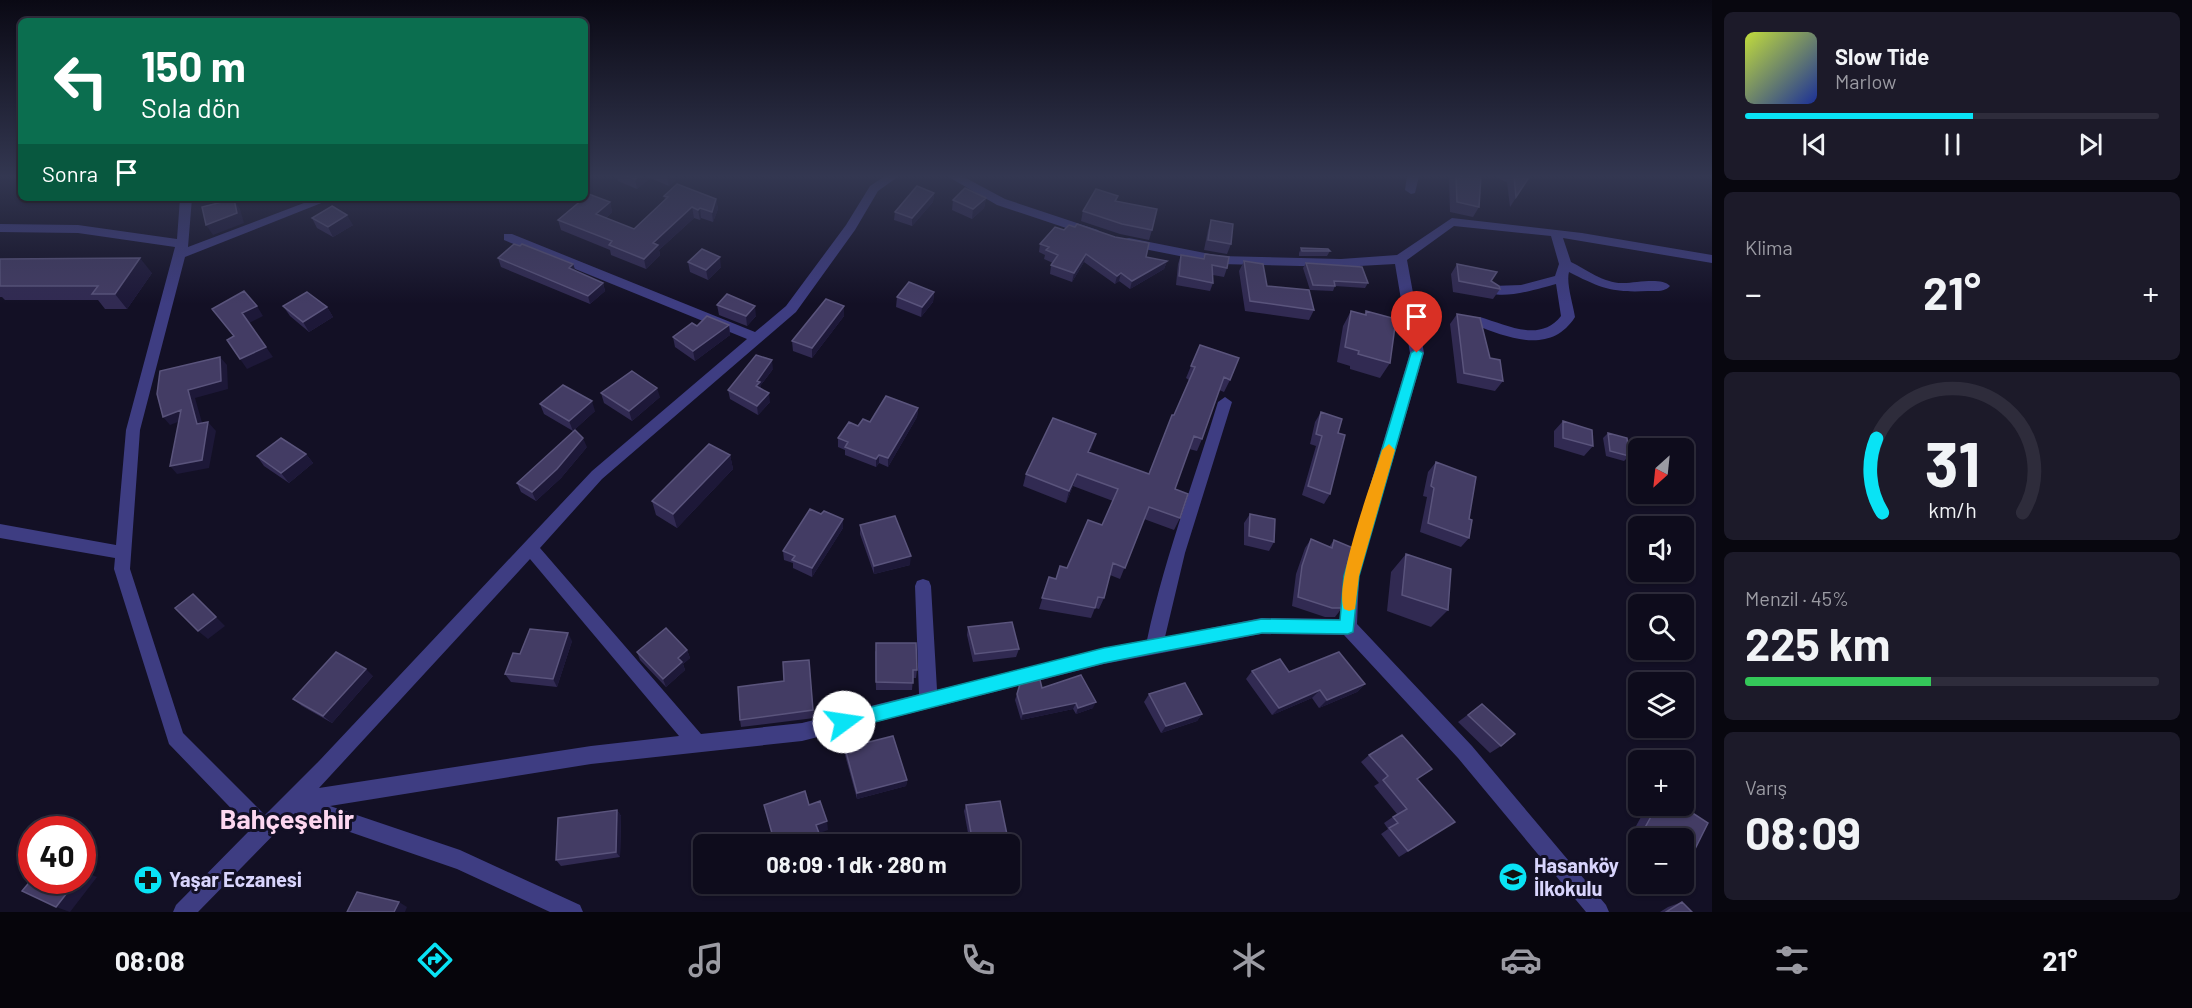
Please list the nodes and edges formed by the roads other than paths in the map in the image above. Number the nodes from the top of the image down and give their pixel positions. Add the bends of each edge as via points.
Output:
1 (184, 219) edge
2 (269, 219) edge
3 (856, 219) edge
4 (1052, 219) edge
5 (0, 228) edge
6 (1556, 234) junction
7 (508, 237) dead end
8 (180, 250) junction
9 (1400, 259) junction
10 (1712, 260) edge
11 (1565, 264) junction
12 (1561, 279) junction
13 (1664, 286) dead end
14 (1492, 290) edge
15 (1480, 322) edge
16 (757, 338) junction
17 (1225, 402) dead end
18 (0, 531) edge
19 (530, 548) junction
20 (124, 554) junction
21 (923, 586) dead end
22 (1348, 627) junction
23 (1154, 646) junction
24 (928, 700) junction
25 (698, 744) junction
26 (292, 802) junction
27 (265, 829) junction
28 (183, 912) edge
29 (573, 912) edge
30 (1599, 912) edge

1 - 8 street
2 - 8 street
3 - 16 street via 791,309
4 - 9 street via 1112,238 1220,260 1341,263
5 - 8 street via 78,229
6 - 9 street via 1452,222
6 - 10 street
6 - 11 street
7 - 16 street
8 - 20 street via 134,430
9 - 22 street via 1417,353 1351,576
11 - 12 street
11 - 13 street via 1620,288
12 - 14 street via 1521,289
12 - 15 street via 1568,317 1557,330 1535,336
16 - 19 street via 597,475
17 - 23 street via 1162,599
18 - 20 street
19 - 25 street
19 - 26 street
20 - 27 street via 122,569 176,738
21 - 24 street
22 - 23 street via 1262,626
22 - 30 street via 1465,752
23 - 24 street
24 - 25 street via 802,732
25 - 26 street via 591,755
26 - 27 street
26 - 29 street via 460,860
27 - 28 street

